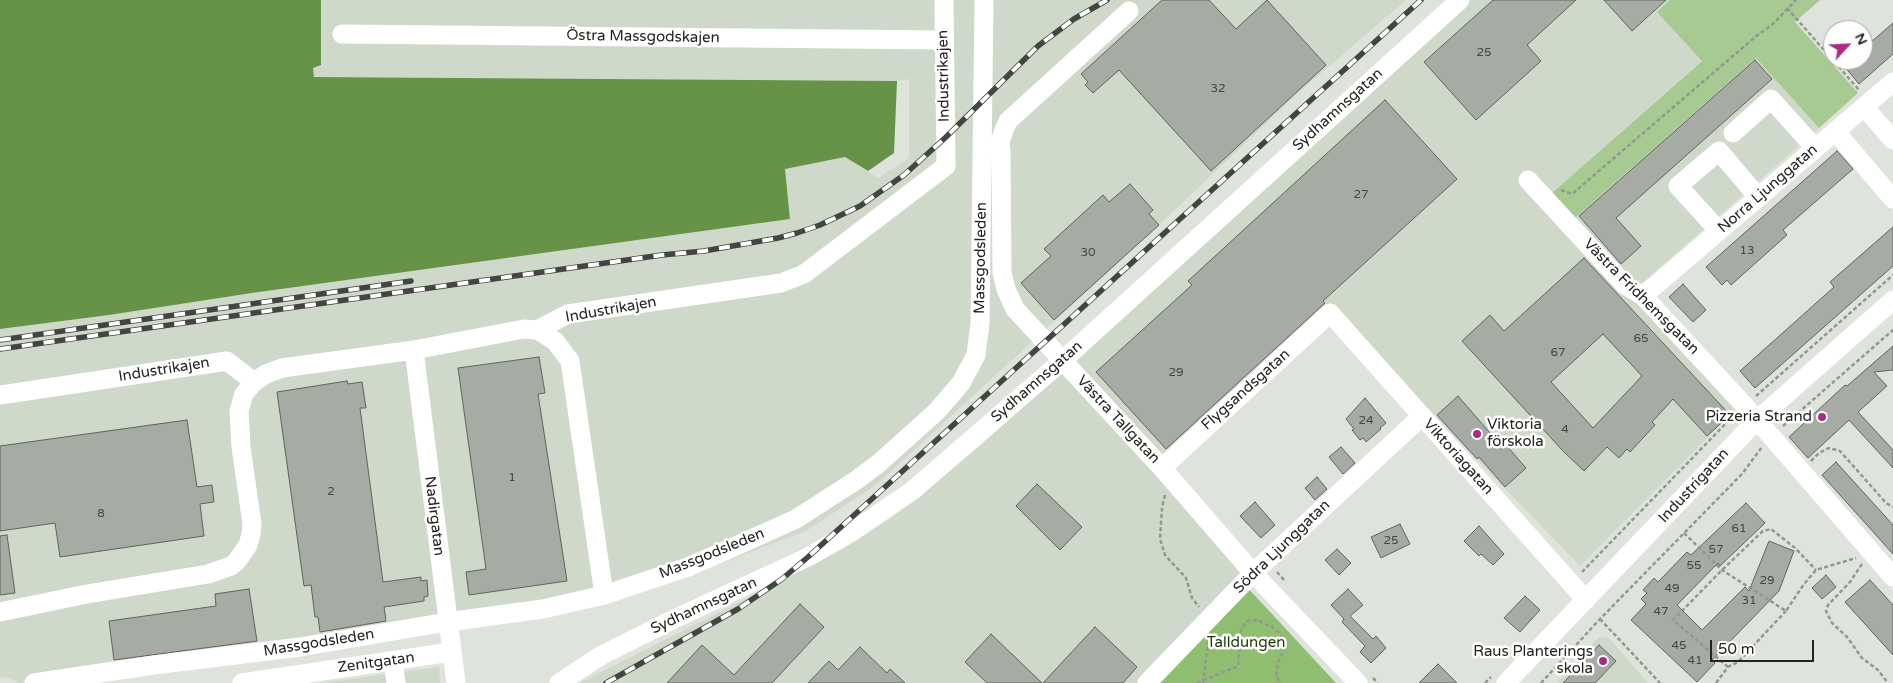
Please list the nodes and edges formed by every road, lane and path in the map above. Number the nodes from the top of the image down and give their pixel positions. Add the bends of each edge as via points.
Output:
1 (944, 0) edge
2 (984, 0) edge
3 (1460, 0) edge
4 (1796, 0) edge
5 (1787, 8) junction
6 (1128, 12) dead end
7 (342, 34) dead end
8 (943, 40) junction
9 (1893, 82) edge
10 (1864, 107) junction
11 (1835, 131) junction
12 (1733, 133) dead end
13 (1893, 140) edge
14 (1815, 148) junction
15 (1528, 180) dead end
16 (1555, 188) dead end
17 (1758, 197) junction
18 (1893, 199) edge
19 (1719, 231) junction
20 (1643, 296) junction
21 (1893, 300) edge
22 (1330, 313) joint
23 (537, 330) junction
24 (1893, 330) edge
25 (414, 350) junction
26 (1062, 360) junction
27 (254, 382) junction
28 (0, 395) edge
29 (1422, 416) junction
30 (1757, 420) junction
31 (1771, 437) junction
32 (1800, 471) junction
33 (1166, 472) junction
34 (1893, 507) edge
35 (1684, 533) junction
36 (1870, 552) junction
37 (1722, 570) junction
38 (1816, 570) junction
39 (1252, 573) junction
40 (1893, 578) edge
41 (1618, 591) dead end
42 (604, 595) junction
43 (1624, 596) junction
44 (1586, 600) junction
45 (1786, 611) junction
46 (0, 612) edge
47 (1600, 619) junction
48 (1208, 620) junction
49 (447, 622) junction
50 (300, 647) junction
51 (451, 652) junction
52 (393, 661) junction
53 (1728, 667) junction
54 (304, 674) junction
55 (1203, 682) edge
56 (34, 683) edge
57 (242, 683) edge
58 (396, 683) edge
59 (456, 683) edge
60 (558, 683) edge
61 (1147, 683) edge
62 (1197, 683) edge
63 (1281, 683) edge
64 (1358, 683) edge
65 (1506, 683) edge
66 (1541, 683) edge
67 (1660, 683) edge
68 (1716, 683) edge
69 (1888, 683) edge

1 - 8 street, Industrikajen
2 - 42 street, Massgodsleden via 979,338 976,354 961,383 906,439 855,482 825,502 796,519 696,563
3 - 26 street, Sydhamnsgatan
4 - 5 path
5 - 10 path via 1862,93
5 - 16 path via 1572,194
6 - 26 street, Västra Tallgatan via 1008,121 1000,142 1002,273 1006,289 1015,309
7 - 8 street, Östra Massgodskajen
8 - 23 street, Industrikajen via 946,166 804,274 781,283 568,314
9 - 10 street, Norra Ljunggatan
10 - 11 street, Norra Ljunggatan
10 - 13 street
11 - 14 street, Norra Ljunggatan
11 - 18 street
12 - 14 street via 1771,99
14 - 17 street, Norra Ljunggatan
15 - 20 street, Västra Fridhemsgatan via 1625,285
17 - 19 street, Norra Ljunggatan
17 - 19 street via 1719,151 1678,186
19 - 20 street, Norra Ljunggatan
20 - 30 street, Västra Fridhemsgatan
21 - 30 street, Industrigatan
22 - 29 street, Viktoriagatan
22 - 33 street, Flygsandsgatan
23 - 25 street, Industrikajen via 524,329
23 - 42 street via 555,341 570,361
24 - 31 path
25 - 27 street, Industrikajen via 282,368
25 - 49 street, Nadirgatan
26 - 33 street, Västra Tallgatan
26 - 60 street, Sydhamnsgatan via 912,491 854,531 808,557 602,655
27 - 28 street, Industrikajen via 227,361
27 - 46 street via 244,394 239,411 252,524 248,545 237,561 208,574
29 - 39 street, Södra Ljunggatan
29 - 44 street, Viktoriagatan
30 - 31 street, Västra Fridhemsgatan
30 - 44 street, Industrigatan
31 - 32 street, Västra Fridhemsgatan
31 - 35 path via 1742,474
32 - 34 path via 1829,448 1840,451
32 - 36 street, Västra Fridhemsgatan
33 - 39 street, Västra Tallgatan
33 - 48 path via 1160,539 1166,554 1186,578 1192,598
35 - 37 path
35 - 43 path
36 - 38 path
36 - 40 street, Västra Fridhemsgatan
36 - 69 path via 1826,611 1832,623
37 - 38 path via 1763,531 1771,529
37 - 45 path
37 - 53 path via 1673,620
38 - 45 path
39 - 48 street, Södra Ljunggatan
39 - 64 street, Västra Tallgatan
41 - 43 path
42 - 49 street, Massgodsleden via 543,609
43 - 47 path
44 - 65 street, Industrigatan
45 - 53 path via 1738,662
47 - 66 path
47 - 67 path
48 - 55 path
48 - 61 street, Södra Ljunggatan
49 - 50 street, Massgodsleden
49 - 51 street, Nadirgatan
50 - 54 street
50 - 56 street, Massgodsleden
51 - 52 street, Zenitgatan
51 - 59 street, Nadirgatan
52 - 54 street, Zenitgatan
52 - 58 street
53 - 68 path
54 - 57 street, Zenitgatan
55 - 62 path
55 - 63 path via 1238,666 1242,628 1248,621 1258,620 1281,634 1284,647 1276,677

